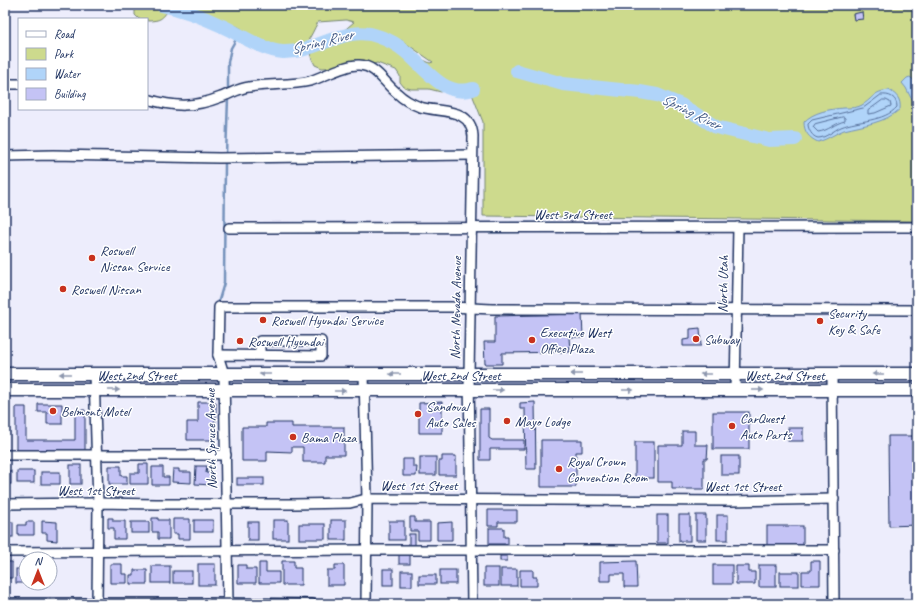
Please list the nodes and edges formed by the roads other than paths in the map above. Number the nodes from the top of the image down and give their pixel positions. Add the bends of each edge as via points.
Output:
1 (5, 84) edge
2 (18, 84) edge
3 (148, 99) edge
4 (472, 155) junction
5 (5, 156) edge
6 (738, 227) junction
7 (917, 227) edge
8 (229, 228) dead end
9 (471, 228) junction
10 (470, 308) junction
11 (736, 310) junction
12 (917, 310) edge
13 (260, 355) junction
14 (218, 356) junction
15 (5, 374) edge
16 (94, 374) junction
17 (224, 374) junction
18 (364, 374) junction
19 (468, 374) junction
20 (735, 374) junction
21 (832, 374) junction
22 (917, 374) edge
23 (5, 390) edge
24 (94, 390) junction
25 (224, 390) junction
26 (735, 390) junction
27 (832, 390) junction
28 (917, 390) edge
29 (364, 391) junction
30 (468, 391) junction
31 (5, 455) edge
32 (96, 455) junction
33 (226, 455) junction
34 (366, 499) junction
35 (471, 500) junction
36 (834, 500) junction
37 (98, 503) junction
38 (5, 504) edge
39 (226, 504) junction
40 (366, 550) junction
41 (471, 550) junction
42 (834, 550) junction
43 (227, 551) junction
44 (5, 552) edge
45 (97, 552) junction
46 (5, 603) edge
47 (224, 603) edge
48 (97, 604) edge
49 (312, 604) edge
50 (366, 604) edge
51 (472, 604) edge
52 (834, 604) edge

1 - 2 street
3 - 4 street, North Nevada Avenue via 171,105 194,106 245,88 304,82 350,66 368,66 396,93 410,102 427,109 466,118 472,130
4 - 5 street via 219,158
4 - 9 street, North Nevada Avenue
6 - 7 street, West 3rd Street
6 - 9 street, West 3rd Street
6 - 11 street, North Utah
8 - 9 street, West 3rd Street
9 - 10 street, North Nevada Avenue
10 - 11 street
10 - 14 street, North Spruce Avenue via 219,307
10 - 19 street, North Nevada Avenue
11 - 12 street
11 - 20 street, North Utah
13 - 13 street via 321,356 321,341 260,341
13 - 14 street
14 - 17 street, North Spruce Avenue
16 -> 15 main road, West 2nd Street
16 - 17 main road, West 2nd Street
16 - 24 street
18 -> 17 main road, West 2nd Street
17 - 25 street, North Spruce Avenue
19 -> 18 main road, West 2nd Street
18 - 29 street
20 -> 19 main road, West 2nd Street
19 - 30 street, North Nevada Avenue
20 - 21 main road, West 2nd Street
20 - 26 street, North Utah
22 -> 21 main road, West 2nd Street
21 - 27 street
23 - 24 main road, West 2nd Street
24 -> 25 main road, West 2nd Street
24 - 32 street
25 -> 29 main road, West 2nd Street
25 - 33 street, North Spruce Avenue
26 -> 27 main road, West 2nd Street
30 -> 26 main road, West 2nd Street
27 - 28 main road, West 2nd Street
27 - 36 street
29 - 30 main road, West 2nd Street
29 - 34 street
30 - 35 street, North Nevada Avenue
31 - 32 street
32 - 33 street
32 - 37 street
33 - 39 street, North Spruce Avenue
34 - 35 street, West 1st Street
34 - 39 street, West 1st Street via 350,503
34 - 40 street
35 - 36 street, West 1st Street
35 - 41 street, North Nevada Avenue
36 - 42 street
37 - 38 street, West 1st Street
37 - 39 street, West 1st Street
37 - 45 street
39 - 43 street, North Spruce Avenue
40 - 41 street
40 - 43 street
40 - 50 street
41 - 42 street
41 - 51 street, North Nevada Avenue
42 - 52 street
43 - 45 street
43 - 47 street, North Spruce Avenue
44 - 45 street
45 - 48 street
46 - 48 street
47 - 48 street
47 - 49 street

